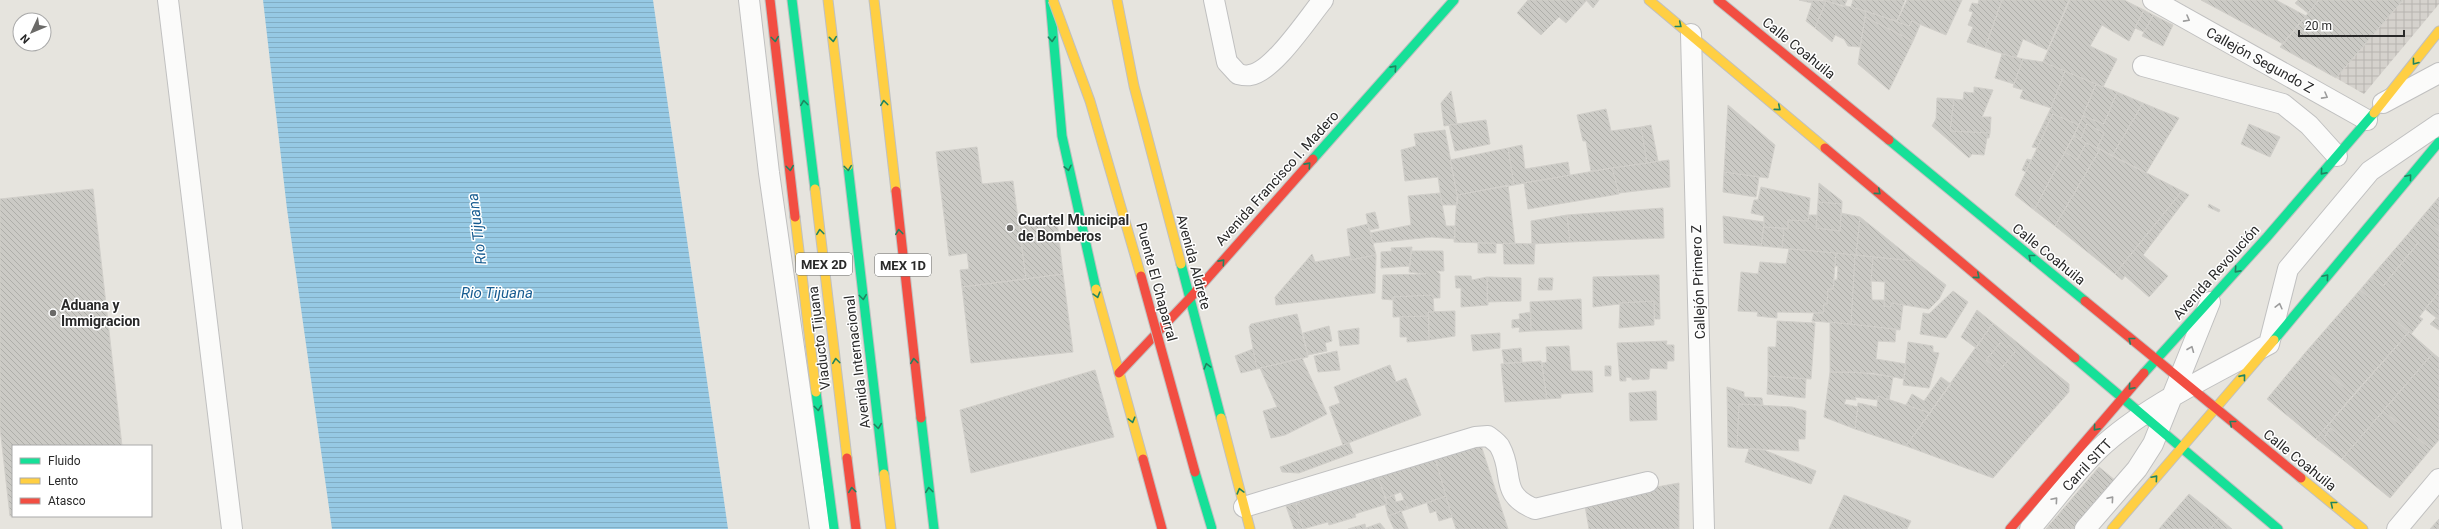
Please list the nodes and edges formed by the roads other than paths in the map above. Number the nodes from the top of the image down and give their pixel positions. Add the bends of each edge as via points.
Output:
1 (168, 0) edge
2 (749, 0) edge
3 (770, 0) edge
4 (792, 0) edge
5 (828, 0) edge
6 (874, 0) edge
7 (1051, 0) edge
8 (1117, 0) edge
9 (1214, 0) edge
10 (1323, 0) edge
11 (1454, 0) edge
12 (1648, 0) edge
13 (1718, 0) edge
14 (2153, 0) edge
15 (2439, 31) edge
16 (1691, 34) junction
17 (2143, 66) dead end
18 (2439, 73) edge
19 (2382, 104) junction
20 (2367, 120) junction
21 (2439, 124) edge
22 (2439, 142) edge
23 (2337, 156) junction
24 (1190, 298) junction
25 (2211, 298) junction
26 (2270, 344) junction
27 (2155, 360) junction
28 (1119, 373) junction
29 (2180, 388) junction
30 (2122, 399) junction
31 (2216, 410) junction
32 (2143, 416) junction
33 (2159, 431) junction
34 (2180, 449) junction
35 (2439, 479) edge
36 (1648, 482) dead end
37 (1244, 506) junction
38 (232, 529) edge
39 (820, 529) edge
40 (834, 529) edge
41 (856, 529) edge
42 (891, 529) edge
43 (934, 529) edge
44 (1162, 529) edge
45 (1212, 529) edge
46 (1250, 529) edge
47 (1704, 529) edge
48 (2010, 529) edge
49 (2030, 529) edge
50 (2085, 529) edge
51 (2112, 529) edge
52 (2278, 529) edge
53 (2363, 529) edge
54 (2397, 529) edge

1 - 38 lane
2 - 39 lane via 769,173
3 -> 40 main road, Viaducto Tijuana / MEX 2D
41 -> 4 main road, Viaducto Tijuana / MEX 2D
5 -> 42 main road, Avenida Internacional / MEX 1D
43 -> 6 main road, MEX 1D
7 -> 28 main road via 1054,69 1062,136 1092,275
7 - 45 main road, Puente El Chaparral, bridge via 1078,60 1116,182 1178,414
8 - 24 main road, Avenida Aldrete via 1134,86
9 - 10 lane via 1227,62 1238,74 1251,75 1265,68 1279,54
24 -> 11 main road, Avenida Francisco I. Madero
12 -> 16 main road
27 -> 13 main road, Calle Coahuila
14 -> 20 lane, Callejón Segundo Z
15 -> 19 main road, Avenida Revolución
16 -> 30 main road
16 - 47 lane, Callejón Primero Z
17 - 23 lane via 2283,104 2308,125
18 - 19 lane
19 - 20 main road, Avenida Revolución
20 - 23 main road, Avenida Revolución
26 -> 21 lane via 2288,269 2370,171
26 -> 22 main road
23 -> 25 main road, Avenida Revolución
24 - 28 main road, Avenida Francisco I. Madero
37 -> 24 main road, Avenida Aldrete
25 - 27 main road, Avenida Revolución
29 -> 25 lane
26 - 29 lane, Carril SITT
31 -> 26 main road
27 - 29 main road, Calle Coahuila
27 -> 30 main road, Avenida Revolución
28 -> 44 main road
29 - 31 main road, Calle Coahuila
29 - 32 lane, Carril SITT
29 - 33 lane
30 - 32 main road
30 -> 48 main road, Avenida Revolución
31 - 34 main road
53 -> 31 main road, Calle Coahuila
32 - 33 main road
49 -> 32 lane, Carril SITT via 2099,449
33 - 34 main road
50 -> 33 lane via 2137,469
51 -> 34 main road
34 - 52 main road
35 - 54 lane
36 - 37 lane via 1535,509 1522,504 1513,495 1500,446 1488,436 1475,437
37 - 46 main road, Avenida Aldrete

